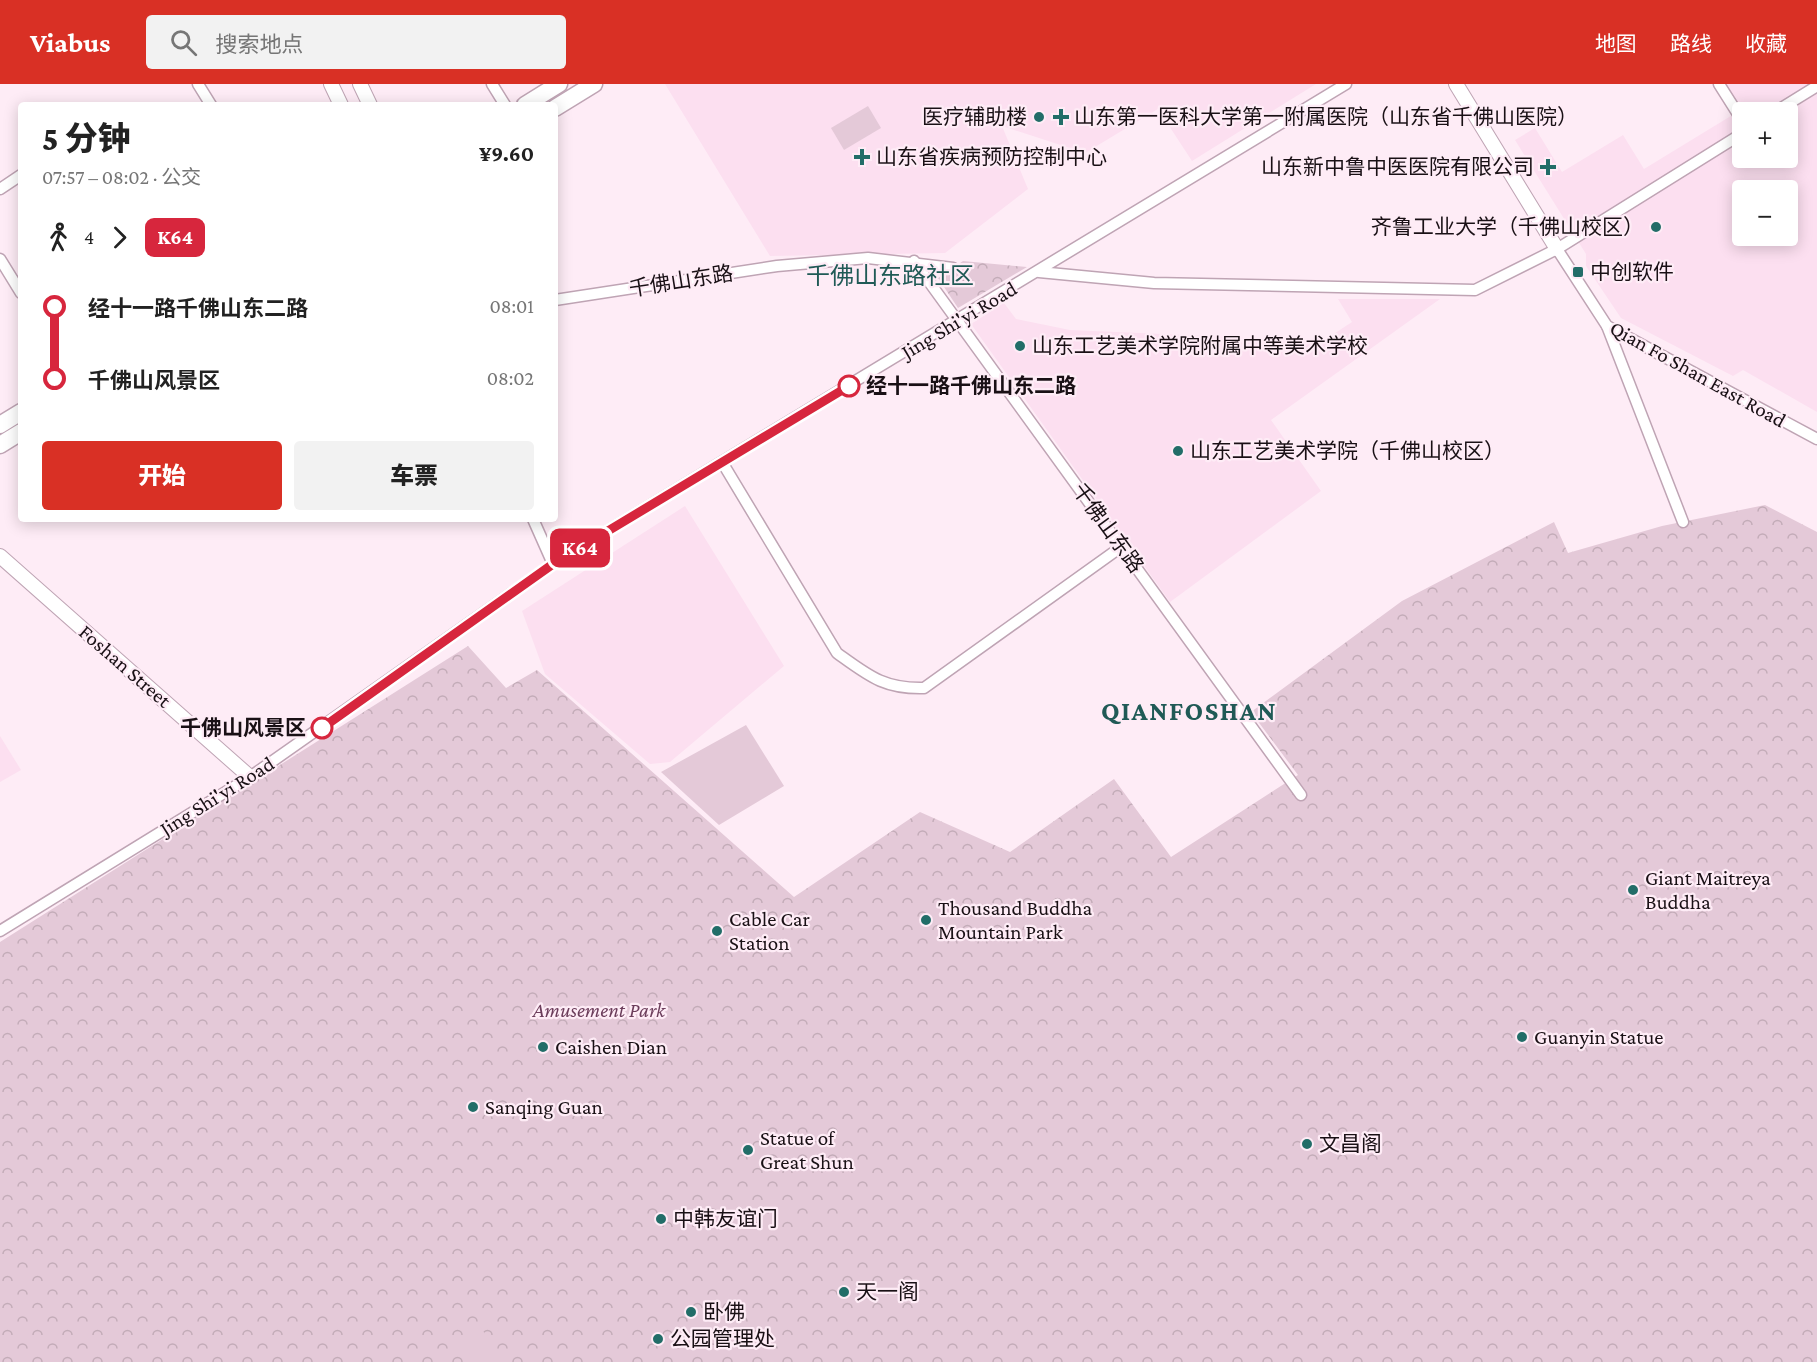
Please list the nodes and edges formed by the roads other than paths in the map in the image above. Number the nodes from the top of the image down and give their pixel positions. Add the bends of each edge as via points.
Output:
1 (198, 84) edge
2 (331, 84) edge
3 (360, 84) edge
4 (492, 84) edge
5 (559, 84) edge
6 (594, 84) edge
7 (1346, 84) edge
8 (1456, 84) edge
9 (1719, 84) edge
10 (1817, 86) edge
11 (209, 102) edge
12 (340, 102) edge
13 (369, 102) edge
14 (503, 102) edge
15 (530, 102) edge
16 (1791, 102) edge
17 (1732, 105) edge
18 (558, 106) edge
19 (1732, 140) edge
20 (18, 178) edge
21 (0, 189) edge
22 (1557, 249) junction
23 (0, 259) edge
24 (914, 261) junction
25 (953, 268) dead end
26 (1039, 272) junction
27 (18, 288) edge
28 (558, 300) edge
29 (958, 321) junction
30 (1607, 326) junction
31 (18, 414) edge
32 (0, 425) edge
33 (18, 434) edge
34 (1817, 439) edge
35 (0, 445) edge
36 (722, 462) junction
37 (534, 522) edge
38 (1683, 522) dead end
39 (1121, 547) junction
40 (0, 556) edge
41 (553, 564) junction
42 (250, 777) junction
43 (1301, 795) dead end
44 (0, 931) edge

1 - 11 street
2 - 12 main road
3 - 13 main road
4 - 14 street
5 - 15 highway
6 - 18 highway
7 - 26 street, Jing Shi'yi Road
8 - 22 main road, Qian Fo Shan East Road
9 - 17 street
10 - 16 street
19 - 22 street
20 - 21 street
22 - 26 street via 1475,290 1463,291 1154,283
22 - 30 street, Qian Fo Shan East Road
23 - 27 street
24 - 25 street, 千佛山东路
24 - 28 street, 千佛山东路 via 868,258 777,266
24 - 29 street, 千佛山东路
26 - 29 street, Jing Shi'yi Road
29 - 36 street, Jing Shi'yi Road
29 - 39 street, 千佛山东路
30 - 34 street, Qian Fo Shan East Road
30 - 38 street
31 - 32 highway
33 - 35 highway
36 - 39 street via 837,653 866,674 899,688 924,688
36 - 41 street, Jing Shi'yi Road
37 - 41 street
39 - 43 street, 千佛山东路
40 - 42 main road, Foshan Street
41 - 42 street, Jing Shi'yi Road
42 - 44 street, Jing Shi'yi Road

